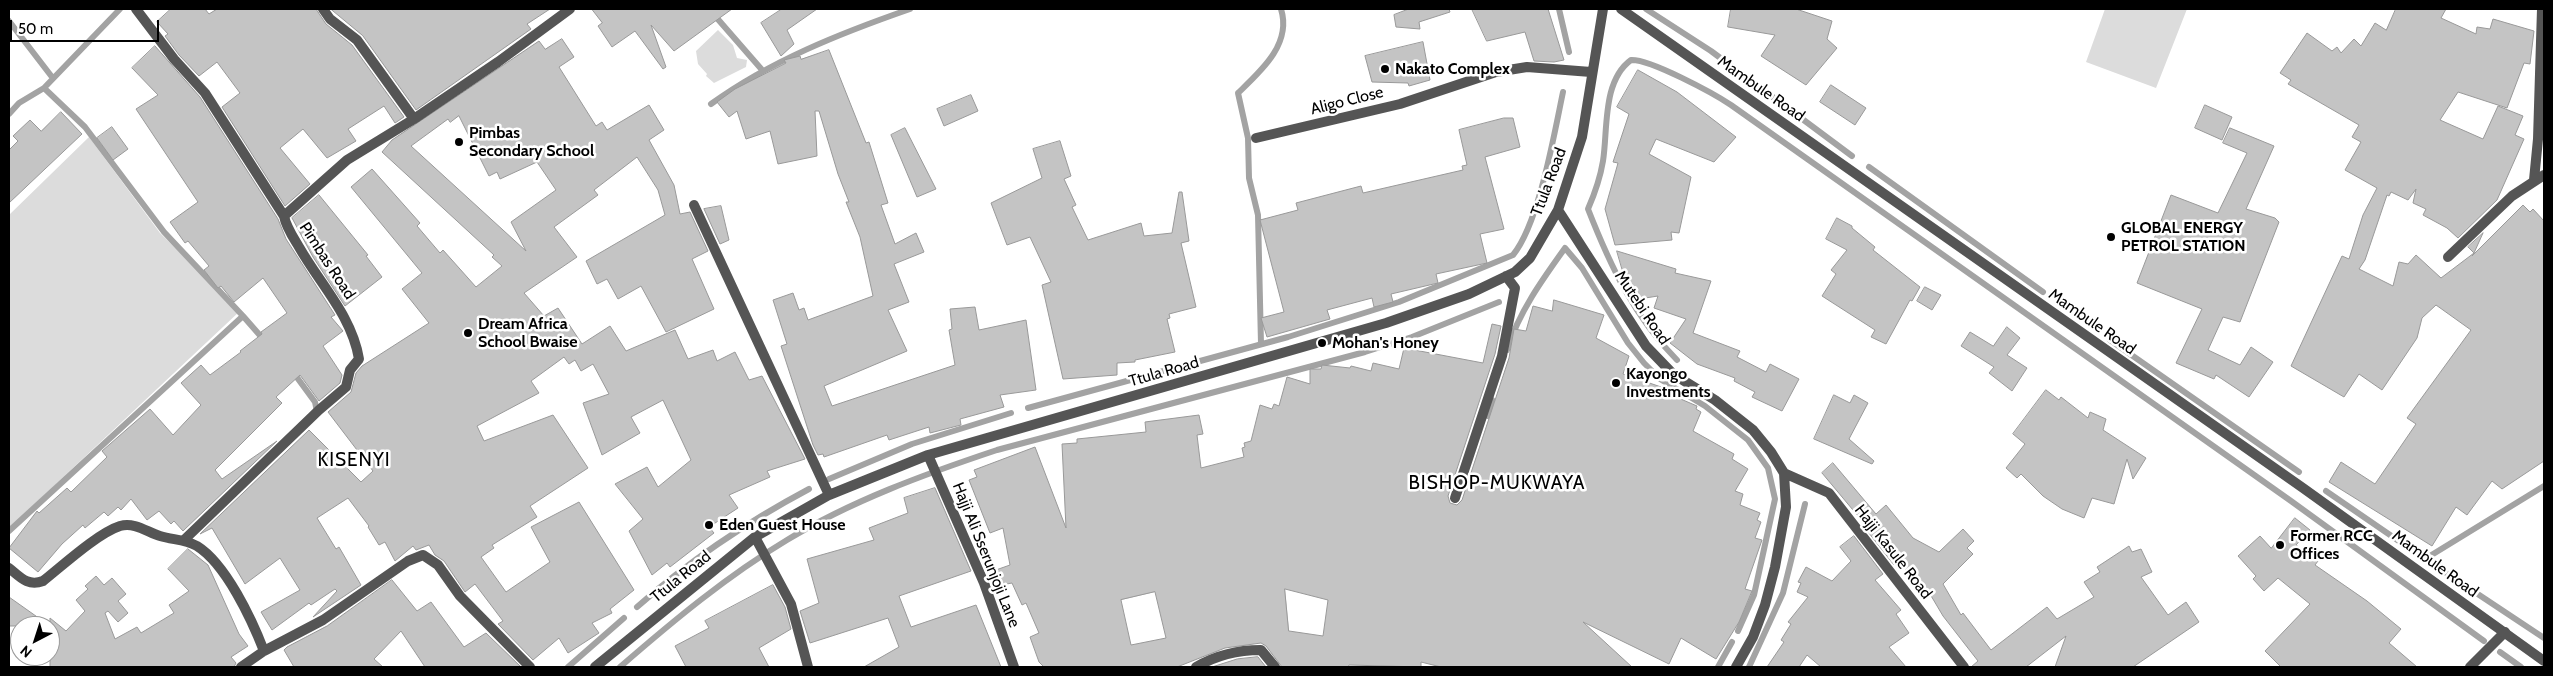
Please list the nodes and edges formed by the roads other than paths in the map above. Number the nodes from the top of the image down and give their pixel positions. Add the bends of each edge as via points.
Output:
1 (136, 9) edge
2 (323, 9) edge
3 (570, 9) edge
4 (1603, 9) edge
5 (1621, 9) edge
6 (2542, 9) edge
7 (1591, 72) junction
8 (414, 119) junction
9 (1256, 138) dead end
10 (2544, 175) edge
11 (2534, 180) junction
12 (694, 204) dead end
13 (1558, 210) junction
14 (284, 216) junction
15 (2448, 257) dead end
16 (1506, 276) junction
17 (928, 455) junction
18 (1784, 473) junction
19 (829, 495) junction
20 (1455, 498) dead end
21 (755, 537) junction
22 (184, 540) junction
23 (9, 568) edge
24 (2505, 632) junction
25 (264, 651) junction
26 (2544, 662) edge
27 (241, 667) edge
28 (530, 667) edge
29 (595, 667) edge
30 (808, 667) edge
31 (1014, 667) edge
32 (1196, 667) edge
33 (1275, 667) edge
34 (1736, 667) edge
35 (1964, 667) edge
36 (2470, 667) edge

1 - 14 street via 205,93
2 - 8 street via 330,19 357,40
3 - 8 street, Pimbas Road
4 - 7 street, Ttula Road
5 - 24 street, Mambule Road
6 - 11 street
7 - 9 street, Aligo Close via 1527,67 1496,72 1400,104
7 - 13 street, Ttula Road via 1582,137
8 - 14 street, Pimbas Road via 347,160
10 - 11 street
11 - 15 street via 2512,196
12 - 19 street
13 - 16 street, Ttula Road via 1530,258
13 - 18 street, Mutebi Road via 1646,346 1673,374 1715,400 1753,430
14 - 22 street, Pimbas Road via 309,265 345,316 358,360 350,370 346,387
16 - 17 street, Ttula Road via 1469,294 1386,323
16 - 20 street via 1515,288 1502,356
17 - 19 street, Ttula Road
17 - 31 street, Hajji Ali Sserunjoji Lane via 984,584
18 - 34 street, Mutebi Road via 1786,507 1775,567 1754,637
18 - 35 street, Hajji Kasule Road via 1829,493
19 - 21 street, Ttula Road
21 - 29 street, Ttula Road
21 - 30 street via 791,604
22 - 23 street via 160,536 131,525 120,526 35,584 26,582
22 - 25 street via 210,558 234,589
24 - 26 street, Mambule Road
24 - 36 street
25 - 27 street
25 - 28 street via 296,636 408,561 423,555 438,565 460,596
32 - 33 street via 1210,659 1261,650

